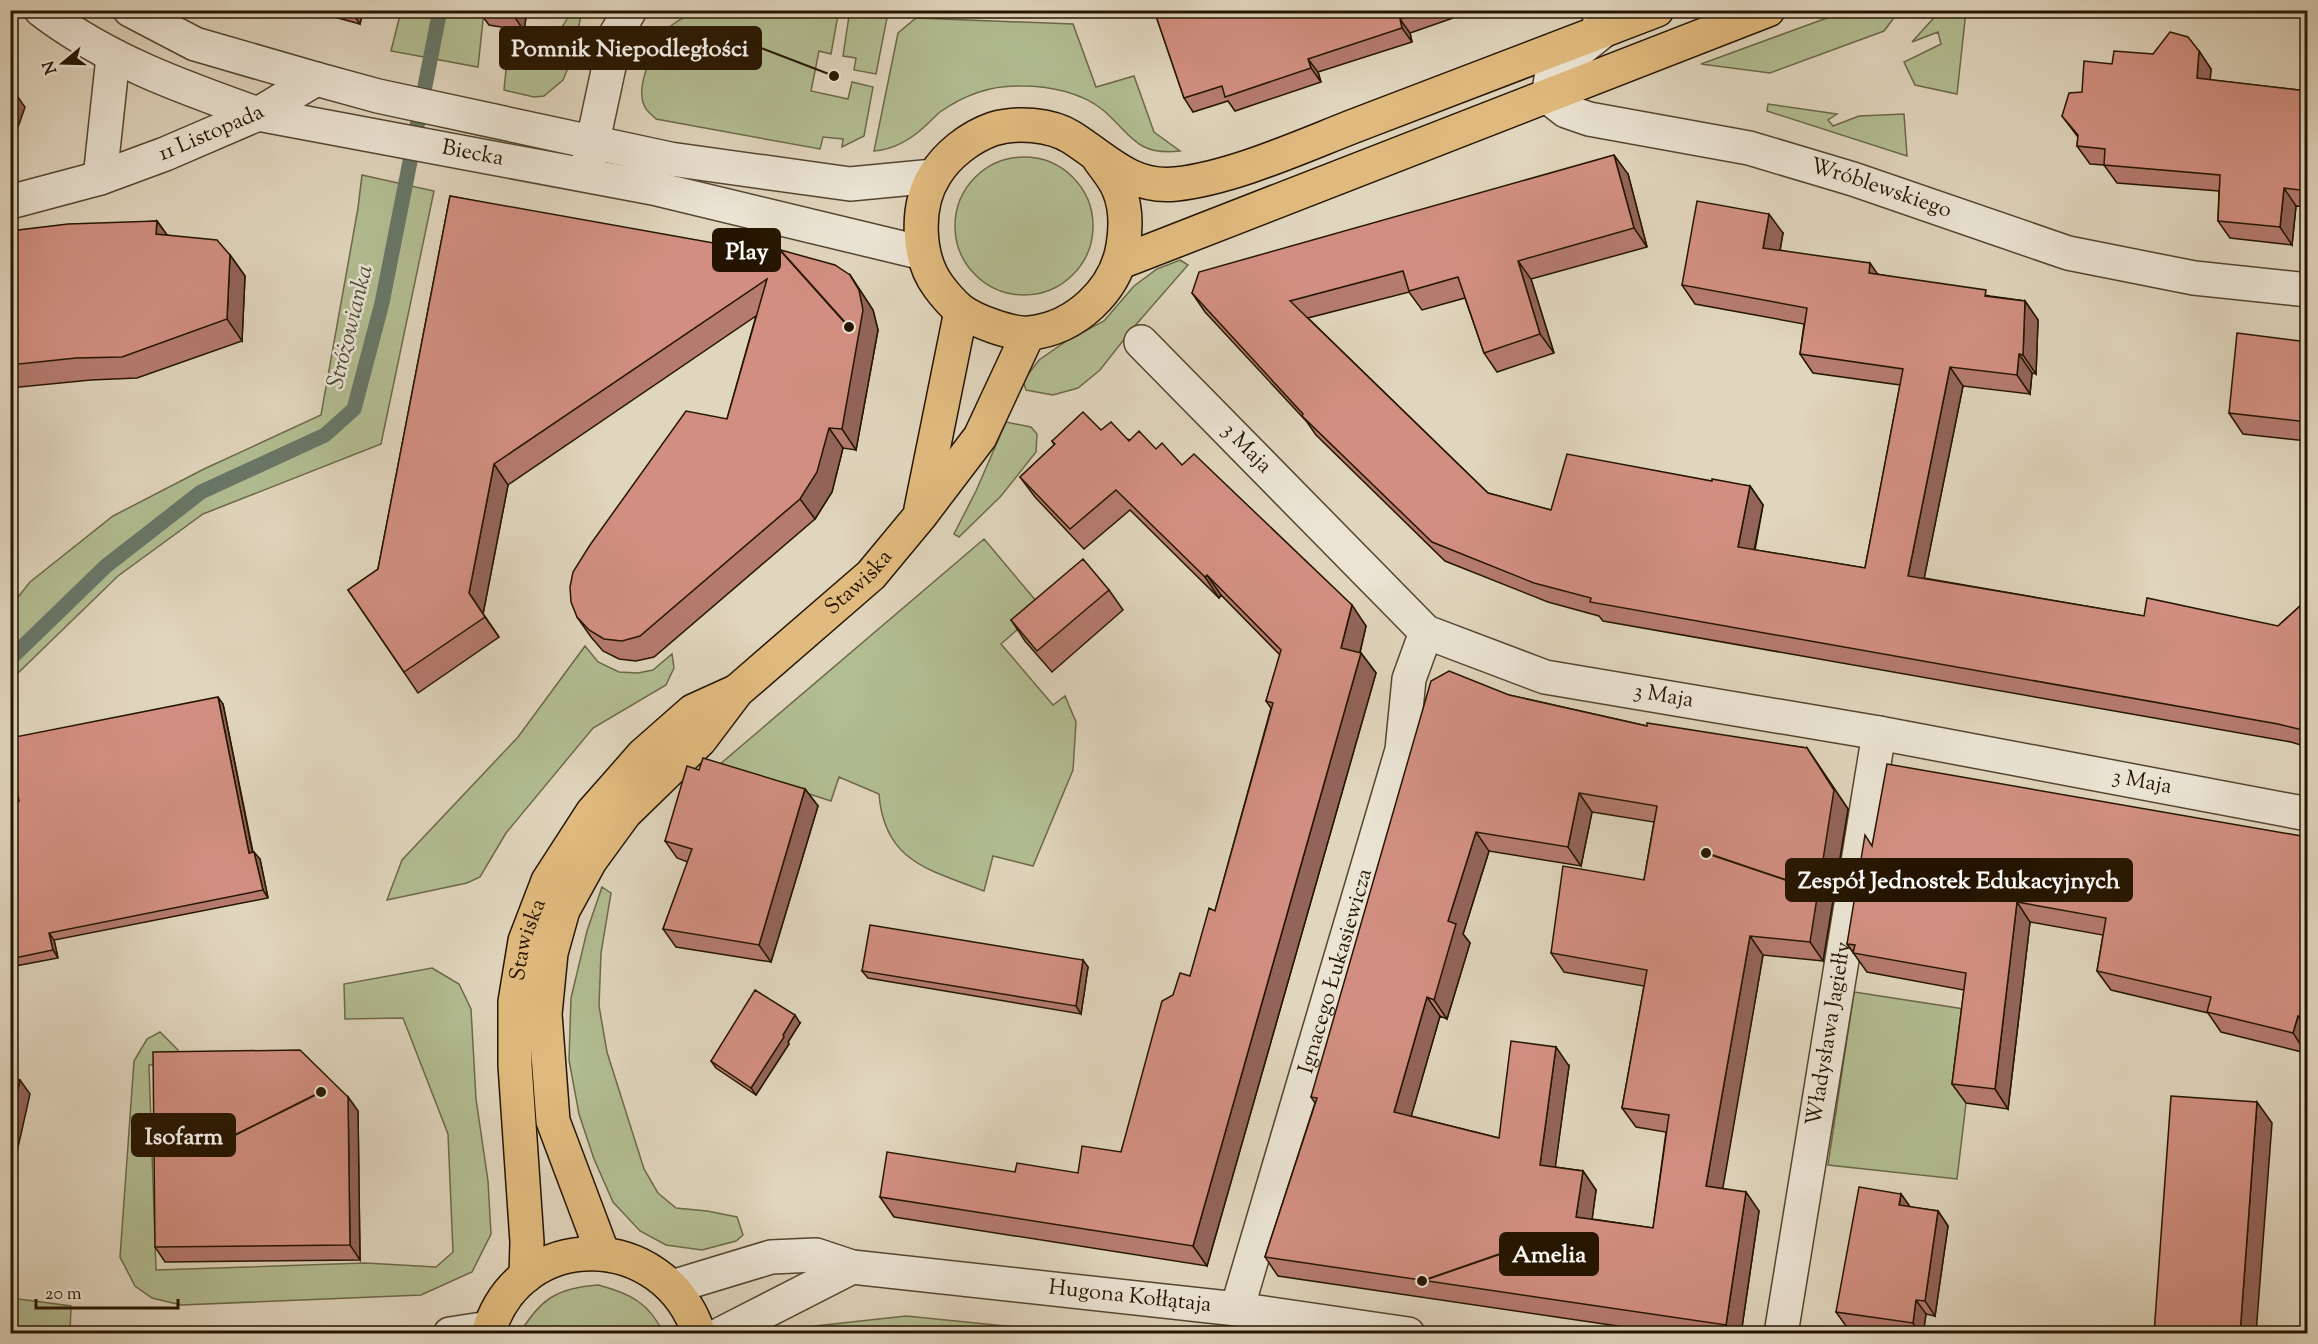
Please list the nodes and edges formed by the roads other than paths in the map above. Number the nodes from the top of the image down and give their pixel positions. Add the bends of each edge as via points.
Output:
1 (41, 10) edge
2 (130, 10) edge
3 (630, 10) edge
4 (1657, 10) edge
5 (1768, 10) edge
6 (1600, 21) edge
7 (113, 57) junction
8 (316, 80) junction
9 (1548, 97) junction
10 (258, 114) junction
11 (592, 142) junction
12 (1099, 159) junction
13 (586, 175) junction
14 (934, 176) junction
15 (100, 178) junction
16 (10, 202) edge
17 (923, 253) junction
18 (1120, 262) junction
19 (2307, 290) edge
20 (961, 311) junction
21 (1028, 334) junction
22 (1141, 342) dead end
23 (920, 516) junction
24 (1426, 632) junction
25 (737, 691) junction
26 (1879, 733) junction
27 (2307, 814) edge
28 (603, 1254) junction
29 (852, 1267) junction
30 (526, 1276) junction
31 (672, 1287) junction
32 (1237, 1309) junction
33 (488, 1331) edge
34 (450, 1334) edge
35 (699, 1334) edge
36 (721, 1334) edge
37 (1408, 1334) edge
38 (1781, 1334) edge

1 - 7 street, Biecka
2 - 8 street, Biecka via 195,44
3 - 11 street via 616,34
4 - 6 main road
5 - 9 main road
6 - 9 street via 1552,72
6 - 12 main road via 1276,156 1199,181 1147,184
7 - 10 street, Biecka
7 - 15 street
8 - 10 street, 11 Listopada
8 - 11 street, Biecka
9 - 18 main road
9 - 19 street, Wróblewskiego via 1566,111 1589,118 1749,148 2068,253 2194,278
10 - 13 street, Biecka
10 - 15 street, 11 Listopada
11 - 13 street
11 - 14 street, Biecka via 670,159 850,184
12 - 14 main road via 1068,135 1032,124 993,129 959,147
12 - 18 main road via 1120,191 1126,227
13 - 17 street, Biecka
14 - 17 main road via 921,213
15 - 16 street, 11 Listopada
17 - 20 main road via 937,285
18 - 21 main road via 1107,288 1088,308 1058,326
20 - 21 main road via 994,327
20 - 23 main road, Stawiska
21 - 23 main road, Stawiska via 980,437
22 - 24 street, 3 Maja
23 - 25 main road, Stawiska via 871,575
24 - 26 street, 3 Maja via 1545,677
24 - 32 street, Ignacego Łukasiewicza via 1409,679 1402,750
25 - 28 main road, Stawiska via 700,740 625,813 590,861 563,910 551,953 545,1014 553,1121
25 - 30 main road, Stawiska via 693,711 643,755 592,813 548,881 525,941 515,1002 515,1065
26 - 27 street, 3 Maja
26 - 38 street, Władysława Jagiełły
28 - 30 main road via 568,1256 546,1263
28 - 31 main road via 641,1264
29 - 31 street, Hugona Kołłątaja via 816,1255 771,1257
29 - 32 street, Hugona Kołłątaja
29 - 36 street
30 - 33 main road via 508,1294
31 - 35 main road via 688,1308
32 - 37 street, Hugona Kołłątaja
33 - 34 street

